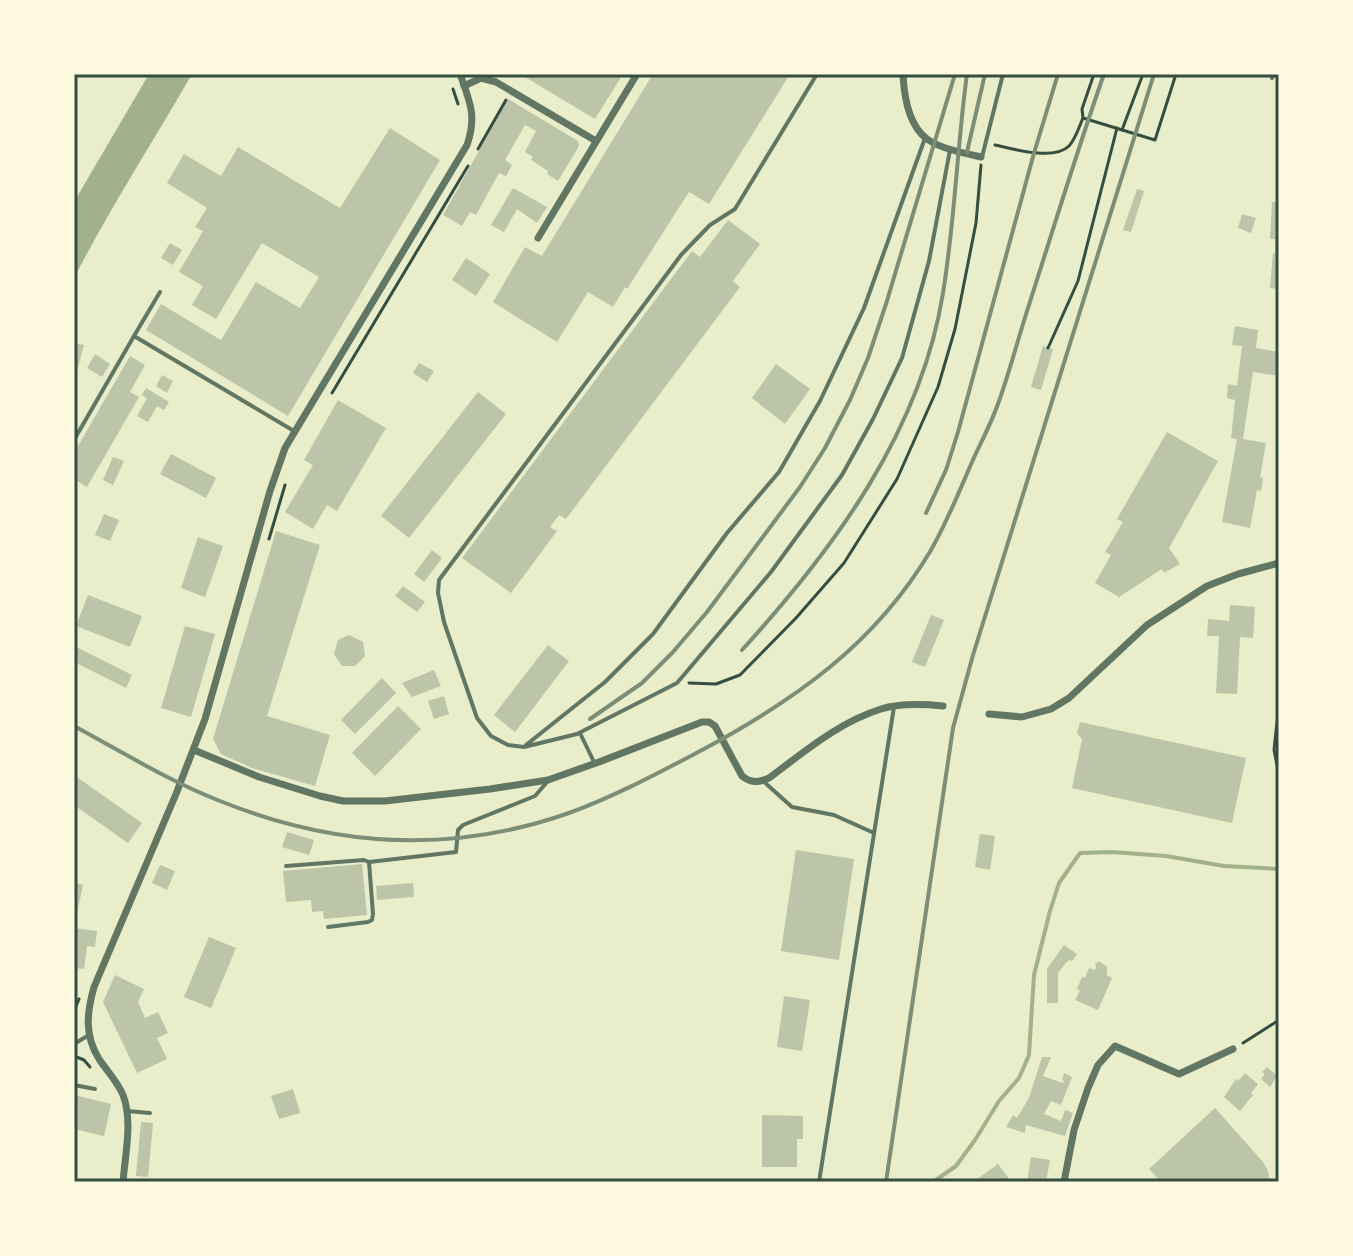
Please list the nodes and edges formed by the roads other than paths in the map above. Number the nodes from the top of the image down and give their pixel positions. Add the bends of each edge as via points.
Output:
1 (460, 74) edge
2 (637, 74) edge
3 (817, 74) edge
4 (903, 74) edge
5 (1003, 74) edge
6 (464, 86) junction
7 (925, 138) junction
8 (596, 141) junction
9 (950, 148) junction
10 (981, 157) joint
11 (538, 238) dead end
12 (160, 292) dead end
13 (134, 336) junction
14 (294, 431) junction
15 (74, 440) edge
16 (1279, 563) edge
17 (943, 706) dead end
18 (894, 707) junction
19 (989, 714) dead end
20 (580, 733) junction
21 (524, 747) junction
22 (194, 750) junction
23 (595, 764) junction
24 (548, 780) junction
25 (763, 780) junction
26 (874, 833) junction
27 (369, 862) junction
28 (286, 866) dead end
29 (328, 927) dead end
30 (89, 1035) junction
31 (74, 1044) edge
32 (1233, 1049) road end
33 (74, 1085) edge
34 (95, 1089) dead end
35 (127, 1111) junction
36 (150, 1113) dead end
37 (123, 1182) edge
38 (819, 1182) edge
39 (1064, 1182) edge

1 - 6 street
2 - 8 street
3 - 21 lane via 735,209 710,225 681,255 439,580 444,622 477,718 491,736
4 - 7 street via 910,115
5 - 10 lane
6 - 8 street via 481,78 496,82
6 - 14 street via 473,128 467,145
7 - 9 street
7 - 21 lane via 864,308 779,472 653,634 605,682
8 - 11 street
9 - 10 street
9 - 20 lane via 929,261 902,358 842,475 771,572 677,683
12 - 13 lane
13 - 14 lane
13 - 15 lane
14 - 22 street via 270,491
16 - 19 street via 1207,586 1147,625 1051,709 1022,717
17 - 18 street
18 - 25 street via 836,729
18 - 26 lane
20 - 21 lane
20 - 23 lane
22 - 24 street via 259,777 343,801 433,797
22 - 30 street via 94,987
23 - 24 street
23 - 25 street via 709,722 742,776
24 - 27 lane via 535,796 463,825 456,852
25 - 26 lane via 792,807 834,815
26 - 38 lane
27 - 28 lane
27 - 29 lane via 372,920
30 - 31 lane
30 - 35 street
32 - 39 street via 1179,1074 1115,1046 1098,1065 1088,1088
33 - 34 lane
35 - 36 lane
35 - 37 street

